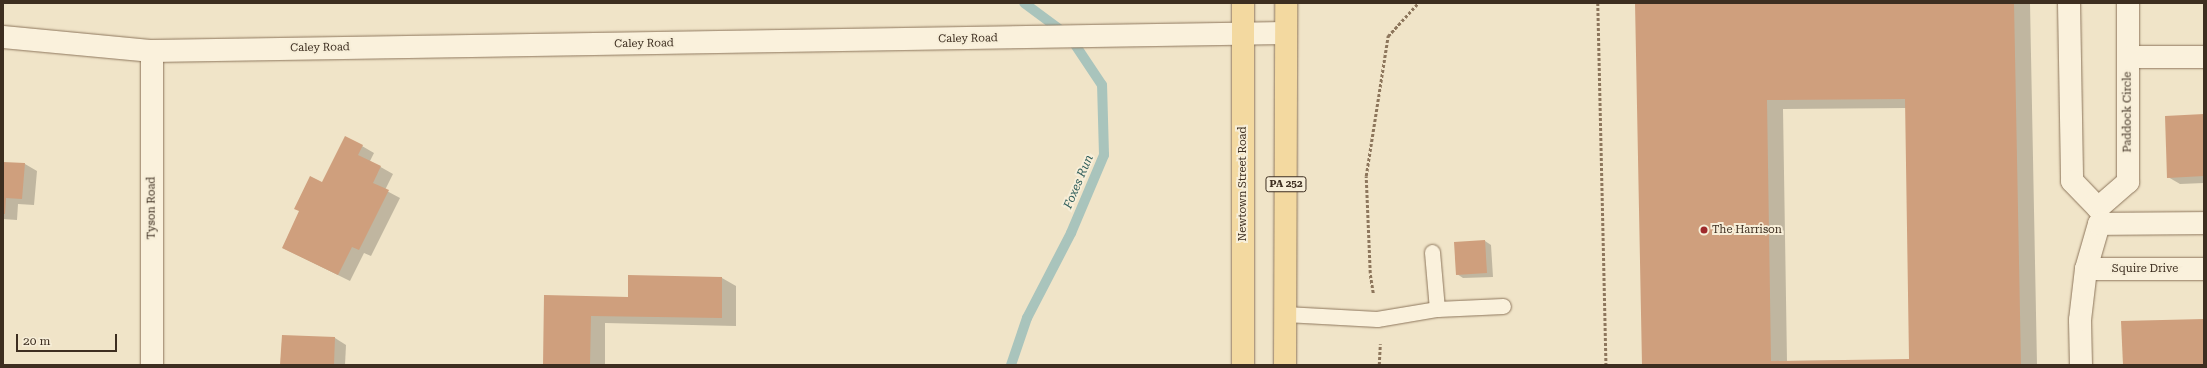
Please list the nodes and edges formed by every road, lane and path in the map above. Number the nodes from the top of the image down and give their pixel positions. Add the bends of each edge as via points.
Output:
1 (1243, 3) edge
2 (1286, 3) edge
3 (1418, 3) edge
4 (1598, 3) edge
5 (2069, 3) edge
6 (2128, 3) edge
7 (1286, 33) junction
8 (1244, 35) junction
9 (3, 37) edge
10 (152, 51) junction
11 (2128, 57) junction
12 (2204, 57) edge
13 (2099, 216) junction
14 (2204, 223) edge
15 (1432, 252) dead end
16 (2086, 269) junction
17 (2204, 269) edge
18 (1504, 306) dead end
19 (1436, 309) junction
20 (1285, 314) junction
21 (1377, 319) junction
22 (152, 365) edge
23 (1243, 365) edge
24 (1285, 365) edge
25 (1379, 365) edge
26 (1606, 365) edge
27 (2081, 365) edge

1 - 8 main road, Newtown Street Road
2 - 7 main road, PA 252
3 - 21 path via 1388,36 1366,176 1370,273
4 - 26 path
5 - 13 street via 2072,181
6 - 11 street, Paddock Circle
7 - 8 street, Caley Road
7 - 20 main road, PA 252
8 - 10 street, Caley Road
8 - 23 main road, Newtown Street Road
9 - 10 street, Caley Road
10 - 22 street, Tyson Road
11 - 12 street
11 - 13 street, Paddock Circle via 2128,182
13 - 14 street
13 - 16 street
15 - 19 lane
16 - 17 street, Squire Drive
16 - 27 street via 2080,320
18 - 19 lane
19 - 21 lane
20 - 21 lane
20 - 24 main road, PA 252
21 - 25 path via 1380,337

